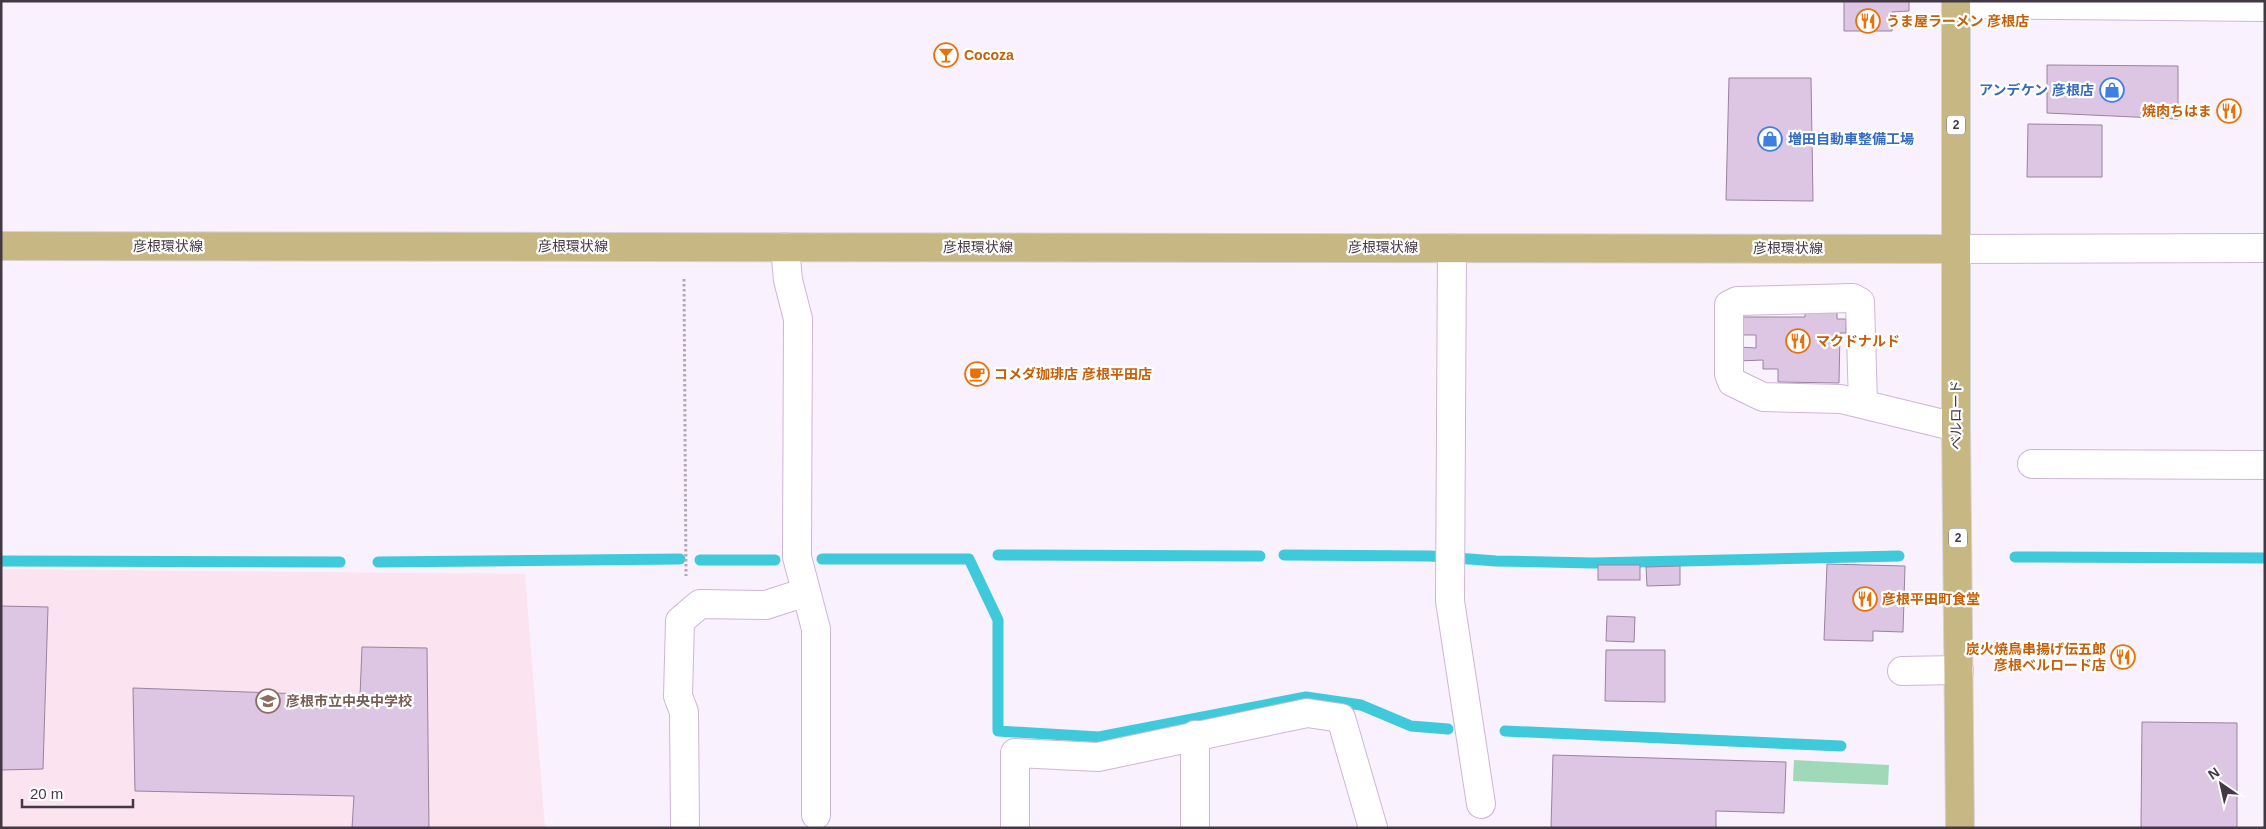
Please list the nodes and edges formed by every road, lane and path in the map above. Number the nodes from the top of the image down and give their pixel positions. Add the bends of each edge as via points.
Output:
1 (1956, 3) edge
2 (2265, 7) edge
3 (1, 246) edge
4 (785, 247) junction
5 (1452, 248) junction
6 (2265, 248) edge
7 (1956, 249) junction
8 (684, 274) dead end
9 (1863, 404) junction
10 (1956, 427) junction
11 (1911, 428) dead end
12 (2032, 464) dead end
13 (2265, 464) edge
14 (806, 592) junction
15 (700, 604) junction
16 (1959, 670) junction
17 (1902, 671) dead end
18 (1195, 735) junction
19 (1481, 804) dead end
20 (816, 815) dead end
21 (685, 828) edge
22 (1015, 828) edge
23 (1195, 828) edge
24 (1373, 828) edge
25 (1960, 828) edge

1 - 2 street
1 - 7 main road, ベルロード / 2
3 - 4 main road, 彦根環状線
4 - 5 main road, 彦根環状線
4 - 14 street via 788,280 798,319 797,557
5 - 7 main road, 彦根環状線
5 - 19 street via 1450,601
6 - 7 street
7 - 10 main road, ベルロード / 2
8 - 15 path via 686,592
9 - 9 street via 1840,399 1763,397 1732,382 1729,374 1729,305 1737,301 1854,298 1860,302
9 - 10 street
10 - 11 street
10 - 16 main road, ベルロード / 2
12 - 13 street
14 - 15 street via 766,605
14 - 20 street via 816,629
15 - 21 street via 680,621 678,696 684,712
16 - 17 street
16 - 25 main road, ベルロード / 2
18 - 22 street via 1098,757 1015,753
18 - 23 street
18 - 24 street via 1307,713 1341,718

